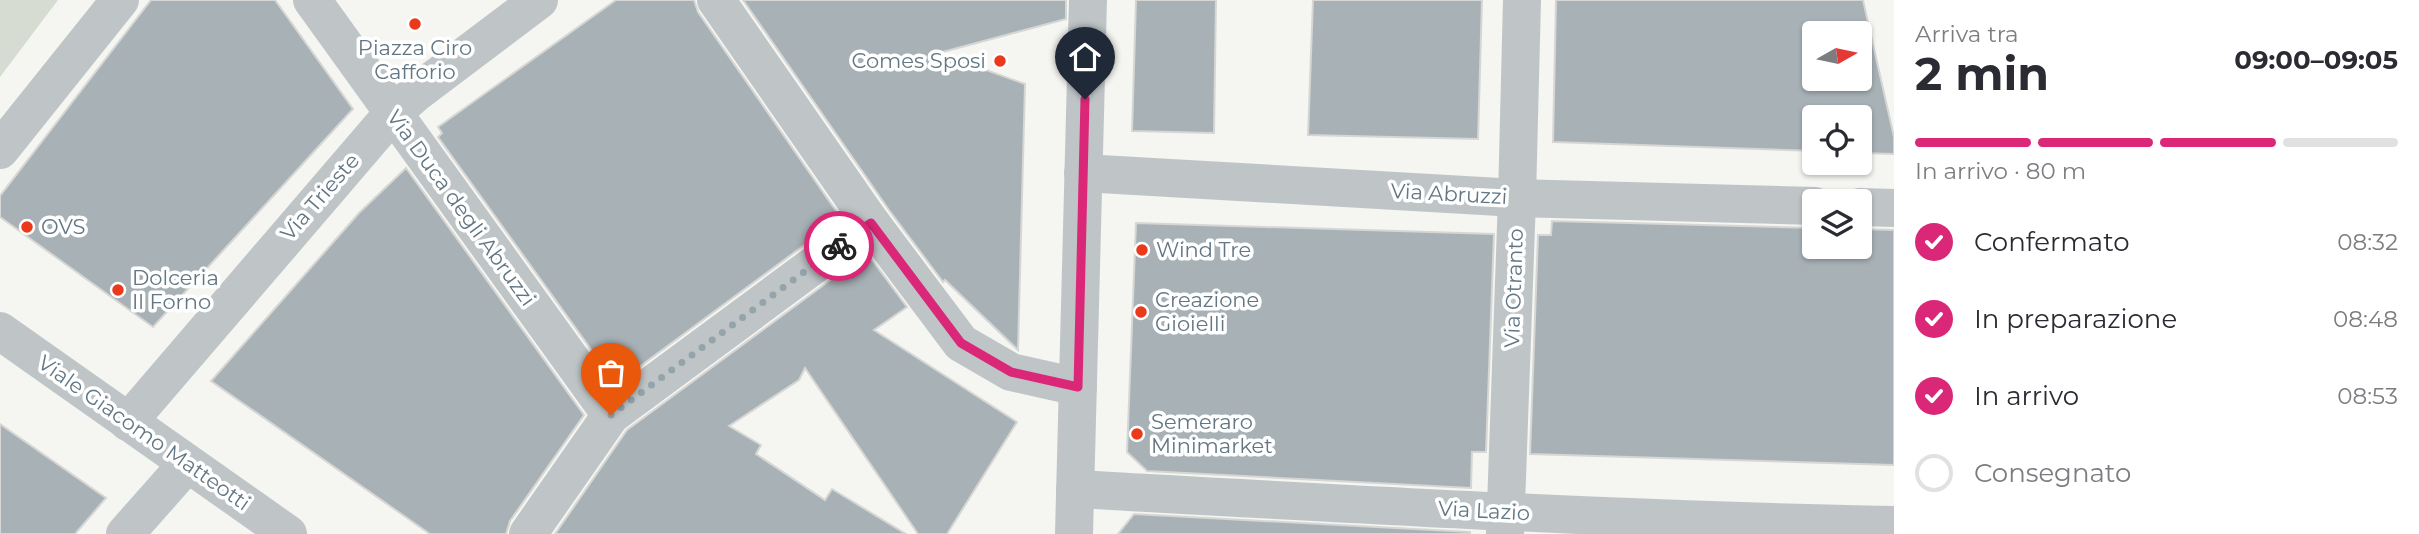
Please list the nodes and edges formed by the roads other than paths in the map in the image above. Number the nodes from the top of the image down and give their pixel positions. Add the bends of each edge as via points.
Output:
1 (120, 0) edge
2 (312, 0) edge
3 (539, 0) edge
4 (716, 0) edge
5 (1088, 0) edge
6 (1522, 0) edge
7 (393, 113) junction
8 (0, 150) edge
9 (1083, 173) junction
10 (1517, 198) junction
11 (1802, 206) edge
12 (1872, 207) edge
13 (1894, 208) edge
14 (871, 223) junction
15 (0, 331) edge
16 (1078, 387) junction
17 (611, 415) junction
18 (128, 422) junction
19 (187, 464) junction
20 (1075, 489) junction
21 (1505, 523) edge
22 (1894, 525) edge
23 (1753, 528) edge
24 (125, 534) edge
25 (288, 534) edge
26 (528, 534) edge
27 (1074, 534) edge

1 - 8 street
2 - 7 street, Via Duca degli Abruzzi
3 - 7 street, Via Trieste
4 - 14 street
5 - 9 street
6 - 10 street, Via Otranto
7 - 17 street, Via Duca degli Abruzzi
7 - 18 street, Via Trieste
9 - 10 street, Via Abruzzi
9 - 16 street
10 - 11 street, Via Abruzzi
10 - 21 street, Via Otranto
12 - 13 street
14 - 16 street via 961,343 1011,372
14 - 17 street
15 - 18 street, Viale Giacomo Matteotti
16 - 20 street
17 - 26 street
18 - 19 street, Viale Giacomo Matteotti
19 - 24 street
19 - 25 street, Viale Giacomo Matteotti
20 - 21 street, Via Lazio
20 - 27 street
21 - 23 street, Via Lazio
22 - 23 street, Via Lazio

